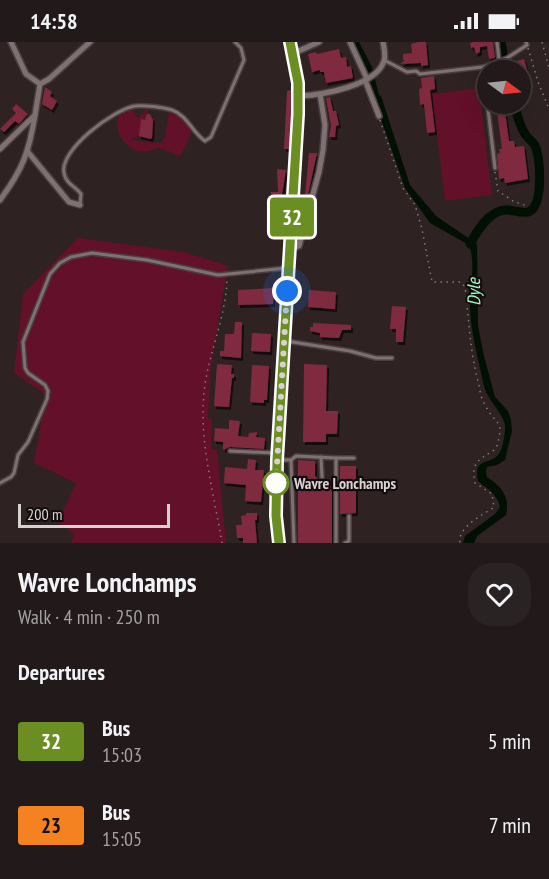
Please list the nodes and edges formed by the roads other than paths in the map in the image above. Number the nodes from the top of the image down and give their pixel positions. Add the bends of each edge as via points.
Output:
1 (11, 42) edge
2 (90, 42) edge
3 (235, 42) edge
4 (290, 42) edge
5 (319, 42) edge
6 (350, 42) edge
7 (383, 42) edge
8 (497, 42) edge
9 (527, 44) edge
10 (294, 53) junction
11 (502, 59) joint
12 (384, 60) junction
13 (477, 68) edge
14 (367, 79) junction
15 (40, 84) junction
16 (320, 94) junction
17 (299, 96) junction
18 (489, 114) edge
19 (35, 115) junction
20 (379, 116) road end
21 (0, 149) edge
22 (28, 152) junction
23 (495, 168) road end
24 (0, 200) edge
25 (80, 205) joint
26 (290, 249) junction
27 (288, 268) junction
28 (284, 341) junction
29 (392, 358) dead end
30 (230, 451) dead end
31 (277, 457) junction
32 (321, 457) junction
33 (336, 458) junction
34 (354, 458) dead end
35 (291, 460) junction
36 (322, 477) dead end
37 (0, 483) edge
38 (349, 516) dead end
39 (279, 543) edge
40 (294, 543) edge
41 (336, 543) edge
42 (345, 543) edge

1 - 15 street via 26,75
2 - 15 street
3 - 25 lane via 244,60 211,137 205,141 196,135 189,123 171,109 126,109 94,129 68,156 64,175 81,194
4 - 10 main road
5 - 10 street
6 - 14 street
7 - 12 street
8 - 11 lane
9 - 11 lane
10 - 17 main road
12 - 13 lane via 420,74
12 - 14 street
14 - 16 street
14 - 20 street
15 - 19 street
16 - 17 street
16 - 26 street via 325,125 320,172 299,246
17 - 26 main road
18 - 23 lane
19 - 21 street
19 - 22 street
22 - 24 street via 16,179
22 - 25 street via 69,202
26 - 27 main road
27 - 28 main road
27 - 37 lane via 227,275 92,253 60,263 50,274 23,342 24,368 45,385 46,399 28,442 18,455 14,473
28 - 29 lane
28 - 31 main road
30 - 31 lane
31 - 35 lane
31 - 39 main road
32 - 33 lane
32 - 35 lane via 296,456
32 - 36 lane
33 - 34 lane
33 - 41 lane
35 - 40 lane
38 - 42 lane via 350,541

